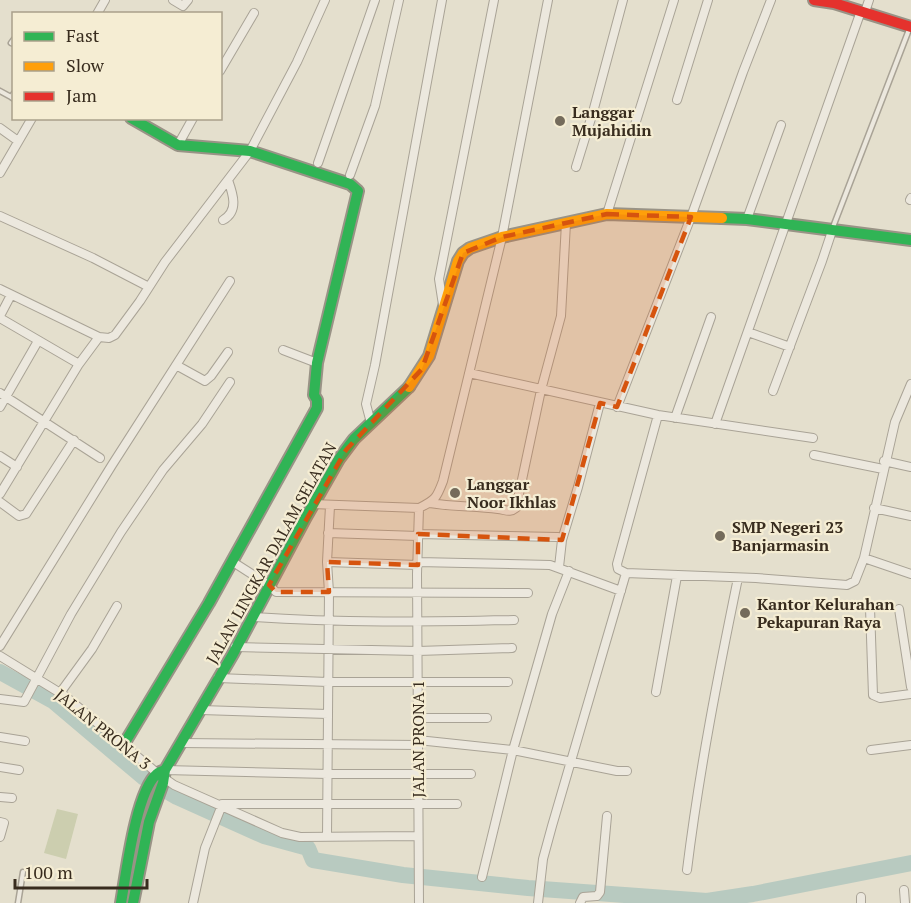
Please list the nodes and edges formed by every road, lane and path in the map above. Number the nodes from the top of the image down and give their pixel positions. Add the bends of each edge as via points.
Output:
1 (173, 0) edge
2 (325, 0) edge
3 (375, 0) edge
4 (399, 0) edge
5 (442, 0) edge
6 (494, 0) edge
7 (548, 0) edge
8 (623, 0) edge
9 (674, 0) edge
10 (708, 0) edge
11 (771, 0) edge
12 (814, 0) edge
13 (869, 0) edge
14 (184, 7) edge
15 (863, 11) junction
16 (254, 13) dead end
17 (910, 26) edge
18 (222, 68) edge
19 (0, 91) edge
20 (12, 96) edge
21 (677, 100) dead end
22 (31, 120) edge
23 (134, 120) edge
24 (192, 120) edge
25 (781, 125) dead end
26 (0, 128) edge
27 (18, 141) junction
28 (178, 145) junction
29 (250, 152) junction
30 (318, 163) dead end
31 (576, 167) dead end
32 (0, 173) edge
33 (350, 175) dead end
34 (228, 180) junction
35 (607, 214) junction
36 (0, 216) edge
37 (691, 217) junction
38 (747, 219) junction
39 (223, 220) dead end
40 (567, 223) junction
41 (786, 224) junction
42 (832, 231) junction
43 (502, 237) junction
44 (911, 240) edge
45 (230, 281) dead end
46 (149, 286) junction
47 (0, 289) edge
48 (11, 295) junction
49 (444, 308) junction
50 (711, 316) dead end
51 (0, 317) edge
52 (748, 332) junction
53 (99, 337) junction
54 (38, 341) junction
55 (790, 347) junction
56 (283, 350) dead end
57 (228, 352) dead end
58 (317, 363) junction
59 (79, 364) junction
60 (176, 365) junction
61 (469, 373) junction
62 (230, 382) dead end
63 (911, 384) edge
64 (541, 390) junction
65 (773, 391) dead end
66 (3, 395) edge
67 (600, 403) junction
68 (0, 407) edge
69 (617, 407) junction
70 (658, 415) junction
71 (675, 418) junction
72 (45, 421) junction
73 (371, 423) junction
74 (715, 424) junction
75 (813, 438) dead end
76 (74, 440) junction
77 (814, 455) dead end
78 (0, 456) edge
79 (100, 458) dead end
80 (884, 465) junction
81 (16, 467) junction
82 (911, 467) edge
83 (0, 494) edge
84 (0, 502) edge
85 (430, 503) junction
86 (312, 504) junction
87 (330, 506) junction
88 (419, 508) junction
89 (874, 508) junction
90 (911, 516) edge
91 (328, 533) junction
92 (418, 535) junction
93 (562, 540) junction
94 (864, 558) junction
95 (233, 562) junction
96 (327, 562) junction
97 (418, 564) junction
98 (559, 567) junction
99 (569, 571) junction
100 (626, 573) junction
101 (911, 574) edge
102 (677, 576) junction
103 (738, 578) junction
104 (269, 585) junction
105 (621, 591) junction
106 (329, 592) junction
107 (417, 593) junction
108 (528, 593) dead end
109 (117, 606) dead end
110 (870, 608) dead end
111 (899, 609) dead end
112 (253, 617) junction
113 (514, 620) dead end
114 (329, 622) junction
115 (418, 623) junction
116 (0, 646) edge
117 (235, 647) junction
118 (512, 648) dead end
119 (329, 651) junction
120 (418, 651) junction
121 (0, 656) edge
122 (36, 678) junction
123 (218, 678) junction
124 (328, 682) junction
125 (418, 682) junction
126 (508, 682) dead end
127 (911, 687) edge
128 (656, 692) dead end
129 (60, 693) junction
130 (911, 694) edge
131 (0, 699) edge
132 (201, 710) junction
133 (328, 714) junction
134 (487, 717) dead end
135 (418, 718) junction
136 (0, 737) edge
137 (25, 741) dead end
138 (418, 742) junction
139 (181, 743) junction
140 (124, 744) junction
141 (328, 745) junction
142 (911, 745) edge
143 (513, 750) junction
144 (871, 750) dead end
145 (570, 761) junction
146 (0, 767) edge
147 (19, 770) dead end
148 (627, 771) dead end
149 (328, 774) junction
150 (471, 774) dead end
151 (418, 775) junction
152 (162, 780) junction
153 (0, 797) edge
154 (12, 798) dead end
155 (327, 804) junction
156 (457, 804) dead end
157 (418, 805) junction
158 (220, 806) junction
159 (608, 816) dead end
160 (2, 823) edge
161 (418, 836) junction
162 (0, 837) edge
163 (327, 837) junction
164 (687, 870) dead end
165 (23, 872) dead end
166 (482, 877) dead end
167 (904, 890) dead end
168 (129, 891) junction
169 (18, 903) edge
170 (121, 903) edge
171 (133, 903) edge
172 (193, 903) edge
173 (419, 903) edge
174 (538, 903) edge
175 (580, 903) edge
176 (905, 903) edge

1 - 14 street
2 - 29 street
3 - 30 street
4 - 33 street via 375,106
5 - 73 street via 366,404
6 - 49 street via 439,279
7 - 43 street
8 - 31 street
9 - 35 street
10 - 21 street
11 - 37 street
12 - 15 main road
13 - 15 street
15 - 17 main road
15 - 41 street
16 - 18 street
17 - 42 lane
19 - 20 lane
22 - 27 street
23 - 28 main road
24 - 28 street
25 - 38 street
26 - 27 street
27 - 32 street
28 - 29 main road
29 - 34 street
29 - 58 main road via 350,184 358,191
34 - 39 street via 233,210
34 - 46 street
35 - 37 main road, JALAN LINGKAR DALAM SELATAN
35 - 40 main road, JALAN LINGKAR DALAM SELATAN
36 - 46 street
37 - 38 main road, JALAN LINGKAR DALAM SELATAN
37 - 69 street
38 - 41 main road, JALAN LINGKAR DALAM SELATAN
40 - 43 main road, JALAN LINGKAR DALAM SELATAN
40 - 64 street via 561,316
41 - 42 main road, JALAN LINGKAR DALAM SELATAN
41 - 52 street
42 - 44 main road, JALAN LINGKAR DALAM SELATAN
42 - 55 street
43 - 49 main road, JALAN LINGKAR DALAM SELATAN via 463,253
43 - 61 street
45 - 60 street
46 - 53 street via 115,335
47 - 48 street
48 - 51 street
48 - 53 street
49 - 73 main road, JALAN LINGKAR DALAM SELATAN via 429,356 414,381
50 - 71 street
51 - 54 street
52 - 55 street
52 - 74 street
53 - 59 street
54 - 59 street
54 - 66 street
55 - 65 street
56 - 58 street
57 - 60 street via 206,381
58 - 95 main road via 317,408
59 - 72 street
60 - 116 street
61 - 64 street
61 - 85 street via 443,481
62 - 122 street via 121,532
63 - 80 street via 895,422
64 - 67 street
64 - 85 street via 515,510
66 - 68 street
66 - 72 street
67 - 69 street
67 - 93 street
69 - 70 street
70 - 71 street
70 - 100 street via 617,564
71 - 74 street
72 - 76 street
72 - 81 street
73 - 86 main road, JALAN LINGKAR DALAM SELATAN via 346,450
74 - 75 street
76 - 79 street
76 - 84 street via 26,514 19,516
77 - 80 street
78 - 81 street
80 - 82 street
80 - 89 street
81 - 83 street
85 - 88 street
86 - 87 street
86 - 104 main road, JALAN LINGKAR DALAM SELATAN
87 - 88 street
87 - 91 street
88 - 92 street, JALAN PRONA 1
89 - 90 street
89 - 94 street
91 - 92 street
91 - 96 street
92 - 93 street
92 - 97 street, JALAN PRONA 1
93 - 98 street
94 - 101 street
94 - 103 street via 855,581 847,585
95 - 104 street
95 - 140 main road
96 - 97 street
96 - 106 street
97 - 98 street
97 - 107 street, JALAN PRONA 1
98 - 99 street
99 - 105 street
99 - 143 street via 552,614
100 - 102 street
100 - 105 street
102 - 103 street
102 - 128 street
103 - 164 street via 700,776
104 - 106 street via 276,592
104 - 112 main road, JALAN LINGKAR DALAM SELATAN
105 - 145 street
106 - 107 street
106 - 114 street
107 - 108 street
107 - 115 street, JALAN PRONA 1
109 - 129 street
110 - 130 street via 873,695 880,698
111 - 127 street
112 - 114 street
112 - 117 main road, JALAN LINGKAR DALAM SELATAN
113 - 115 street
114 - 115 street
114 - 119 street
115 - 120 street, JALAN PRONA 1
117 - 119 street
117 - 123 main road, JALAN LINGKAR DALAM SELATAN
118 - 120 street
119 - 120 street
119 - 124 street
120 - 125 street, JALAN PRONA 1
121 - 122 street, JALAN PRONA 3
122 - 129 street, JALAN PRONA 3
122 - 131 street via 24,702
123 - 124 street
123 - 132 main road, JALAN LINGKAR DALAM SELATAN
124 - 125 street
124 - 133 street
125 - 126 street
125 - 135 street, JALAN PRONA 1
129 - 140 street, JALAN PRONA 3
132 - 133 street
132 - 139 main road, JALAN LINGKAR DALAM SELATAN
133 - 141 street
134 - 135 street
135 - 138 street, JALAN PRONA 1
136 - 137 street
138 - 141 street
138 - 143 street
138 - 151 street, JALAN PRONA 1
139 - 141 street
139 - 152 main road, JALAN LINGKAR DALAM SELATAN
140 - 152 street, JALAN PRONA 3
141 - 149 street
142 - 144 street
143 - 145 street
143 - 166 street
145 - 148 street
145 - 174 street via 543,859
146 - 147 street
149 - 151 street
149 - 152 street
149 - 155 street
150 - 151 street
151 - 157 street, JALAN PRONA 1
152 - 158 street, JALAN PRONA 3
152 - 168 main road, JALAN LINGKAR DALAM SELATAN
153 - 154 street
155 - 157 street
155 - 158 street
155 - 163 street
156 - 157 street
157 - 161 street, JALAN PRONA 1
158 - 163 street, JALAN PRONA 3 via 282,833
158 - 172 street via 201,862
159 - 175 street via 600,892 583,897
160 - 162 street
161 - 163 street, JALAN PRONA 3
161 - 173 street, JALAN PRONA 1
165 - 169 lane
167 - 176 street
168 - 170 main road, JALAN LINGKAR DALAM SELATAN
168 - 171 main road, JALAN LINGKAR DALAM SELATAN

